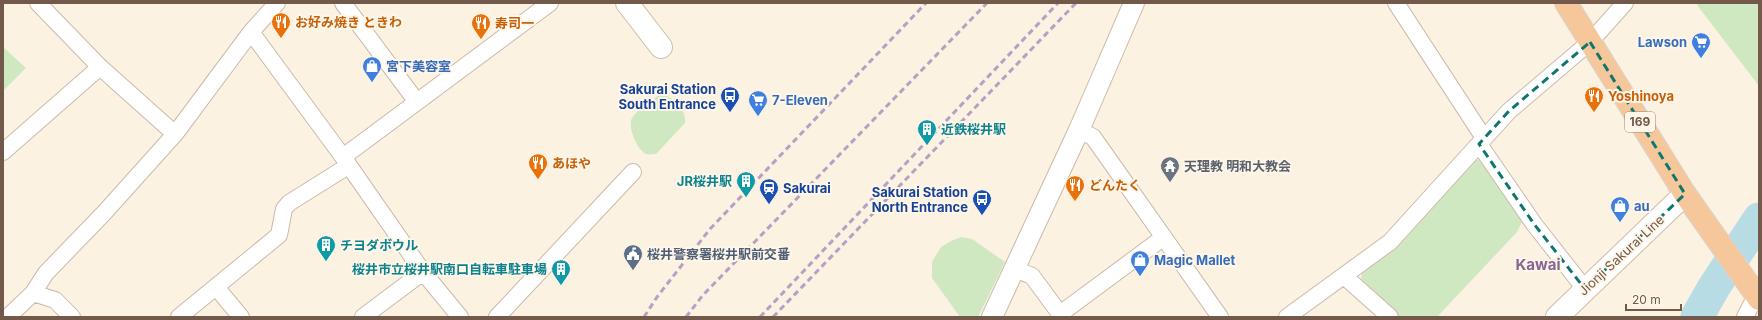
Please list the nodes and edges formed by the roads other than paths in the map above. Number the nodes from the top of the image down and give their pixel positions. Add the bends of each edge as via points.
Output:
1 (38, 3) edge
2 (343, 3) edge
3 (550, 3) edge
4 (627, 3) edge
5 (1134, 3) edge
6 (1396, 3) edge
7 (1566, 3) edge
8 (1625, 3) edge
9 (271, 5) edge
10 (252, 32) junction
11 (1590, 42) junction
12 (661, 47) dead end
13 (100, 67) junction
14 (417, 102) junction
15 (1079, 130) junction
16 (175, 134) junction
17 (1482, 141) junction
18 (3, 152) edge
19 (346, 162) junction
20 (633, 172) dead end
21 (1686, 194) junction
22 (1164, 237) junction
23 (1015, 268) junction
24 (423, 272) junction
25 (1344, 276) junction
26 (216, 287) junction
27 (1585, 289) junction
28 (1755, 292) edge
29 (33, 293) junction
30 (8, 317) edge
31 (72, 317) edge
32 (180, 317) edge
33 (241, 317) edge
34 (363, 317) edge
35 (460, 317) edge
36 (497, 317) edge
37 (992, 317) edge
38 (1220, 317) edge
39 (1287, 317) edge
40 (1390, 317) edge
41 (1557, 317) edge
42 (1744, 317) edge

1 - 13 street
2 - 14 street
3 - 14 street
4 - 12 main road
5 - 15 street
6 - 17 street
7 - 11 highway, 169
8 - 11 street
9 - 10 street
10 - 16 street
10 - 19 street
11 - 17 street via 1509,111
11 - 21 highway, 169
13 - 16 street
13 - 18 street
14 - 19 street
15 - 22 street via 1094,137
15 - 23 street
16 - 29 street via 46,273
17 - 25 street via 1390,242
17 - 27 street via 1534,224
19 - 24 street
19 - 26 street via 289,203 284,209 279,235
20 - 36 street
21 - 27 main road, Jionji Sakurai Line
21 - 28 highway, 169
22 - 23 street via 1060,314 1032,276
22 - 38 street
23 - 37 street
24 - 34 street
24 - 35 street
25 - 39 street
25 - 40 street
26 - 32 street
26 - 33 street
27 - 41 main road, Jionji Sakurai Line
28 - 42 street
29 - 30 street
29 - 31 street via 55,300

